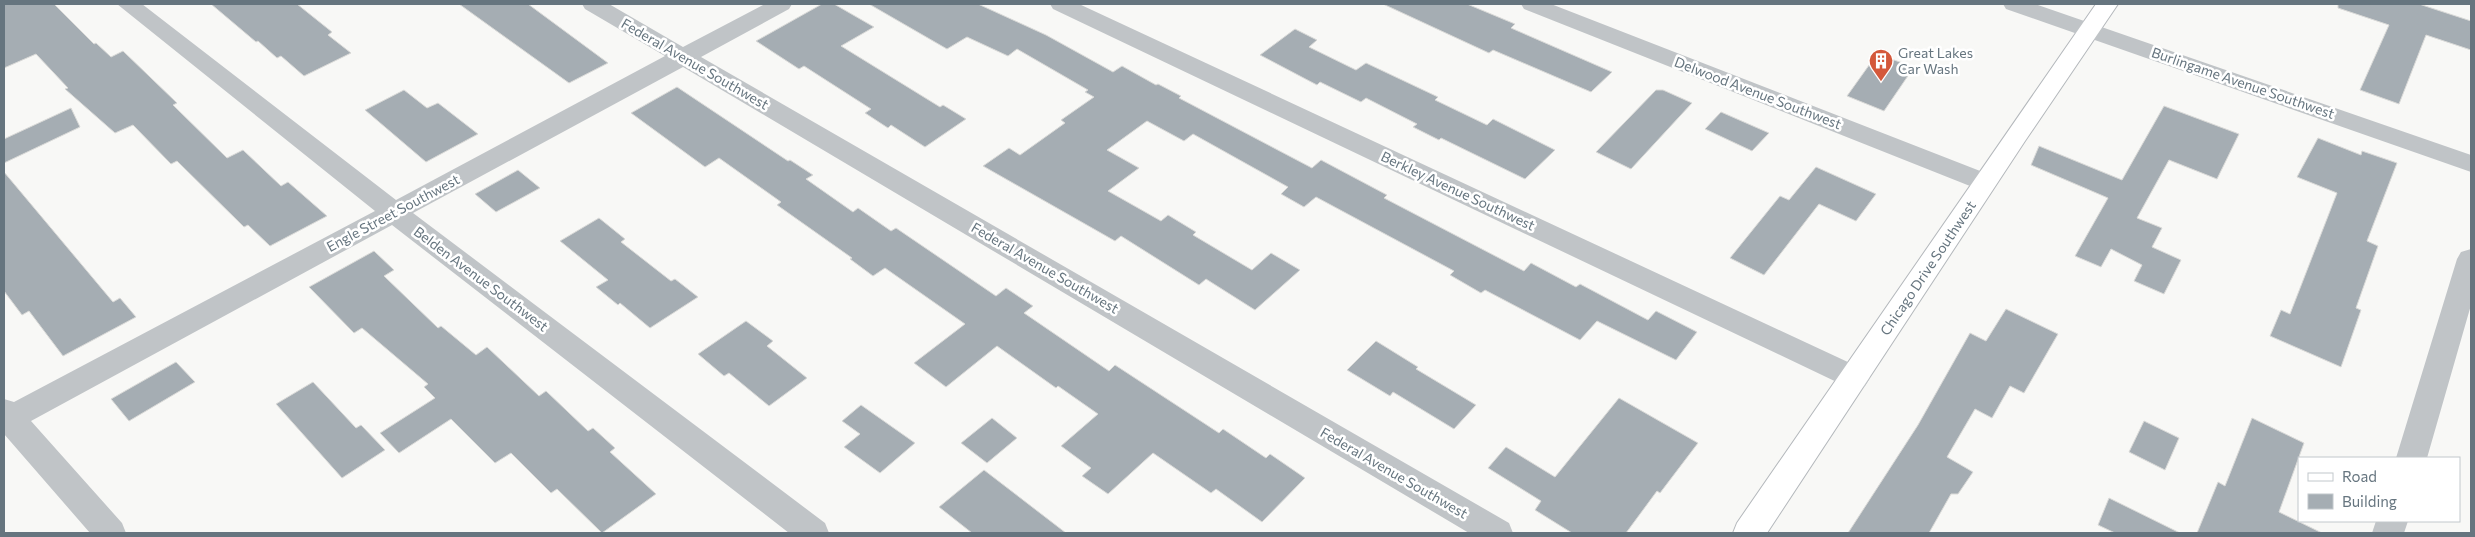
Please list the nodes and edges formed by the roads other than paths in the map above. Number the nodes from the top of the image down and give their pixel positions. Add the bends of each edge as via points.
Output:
1 (128, 4) edge
2 (593, 4) edge
3 (781, 4) edge
4 (1062, 4) edge
5 (1532, 4) edge
6 (2014, 4) edge
7 (2107, 4) edge
8 (2089, 29) junction
9 (684, 57) junction
10 (2471, 164) edge
11 (1984, 182) junction
12 (395, 213) junction
13 (2471, 259) edge
14 (1855, 378) junction
15 (6, 417) edge
16 (2411, 457) edge
17 (110, 533) edge
18 (813, 533) edge
19 (1497, 533) edge
20 (1749, 533) edge

1 - 12 street, Belden Avenue Southwest
2 - 9 street, Federal Avenue Southwest
3 - 9 street, Engle Street Southwest
4 - 14 street, Berkley Avenue Southwest
5 - 11 street, Delwood Avenue Southwest
6 - 8 street, Burlingame Avenue Southwest
7 - 8 main road, Chicago Drive Southwest
8 - 10 street, Burlingame Avenue Southwest
8 - 11 main road, Chicago Drive Southwest
9 - 12 street, Engle Street Southwest
9 - 19 street, Federal Avenue Southwest
11 - 14 main road, Chicago Drive Southwest
12 - 15 street, Engle Street Southwest
12 - 18 street, Belden Avenue Southwest
13 - 16 street
14 - 20 main road, Chicago Drive Southwest
15 - 17 street

